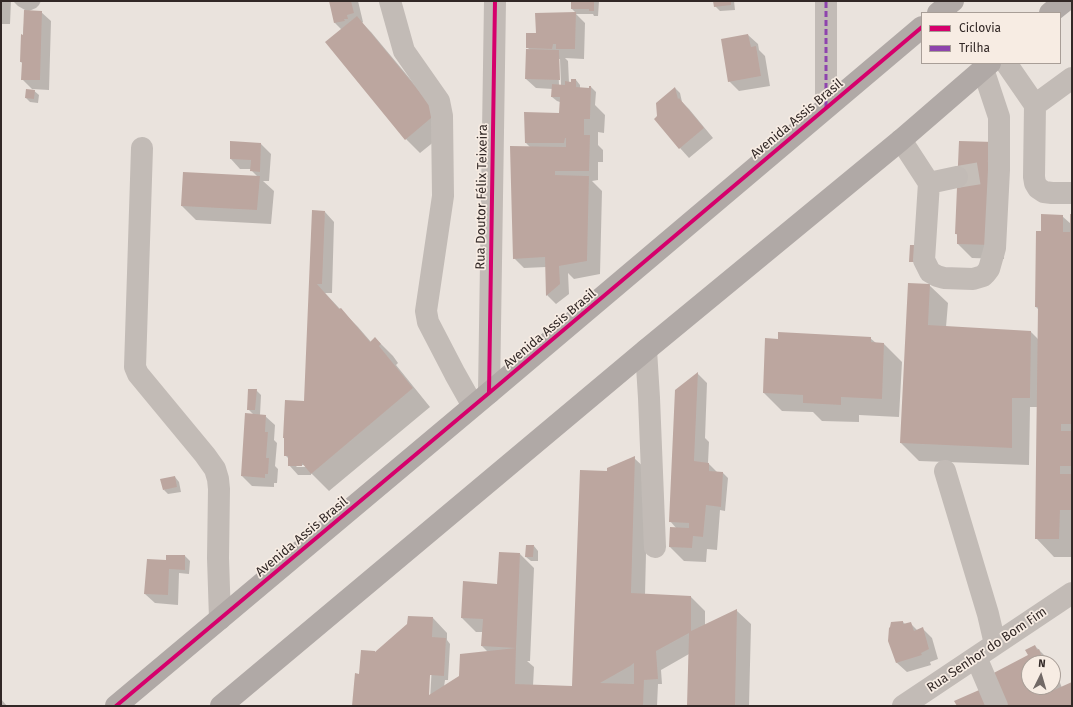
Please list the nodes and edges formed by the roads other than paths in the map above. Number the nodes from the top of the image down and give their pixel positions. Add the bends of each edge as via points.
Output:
1 (390, 1) edge
2 (495, 1) edge
3 (826, 1) edge
4 (953, 1) edge
5 (1065, 1) edge
6 (939, 12) edge
7 (1051, 12) edge
8 (921, 28) edge
9 (1007, 64) edge
10 (987, 66) edge
11 (1072, 78) edge
12 (1035, 105) junction
13 (826, 107) junction
14 (900, 140) junction
15 (142, 148) dead end
16 (957, 177) tunnel mouth
17 (929, 183) junction
18 (1072, 193) edge
19 (646, 350) junction
20 (481, 400) junction
21 (945, 471) dead end
22 (655, 547) dead end
23 (1072, 593) edge
24 (220, 619) junction
25 (995, 644) junction
26 (976, 658) junction
27 (116, 706) edge
28 (221, 706) edge
29 (903, 706) edge
30 (997, 706) edge

1 - 20 street via 404,51 439,101 442,116 443,196 426,311 428,322 455,374
2 - 20 street, Rua Doutor Félix Teixeira
3 - 13 street
4 - 6 main road
5 - 7 main road
8 - 13 main road, Avenida Assis Brasil
9 - 12 street
10 - 14 main road
10 - 17 street via 999,117 995,248 983,276 973,279 944,278 930,272 924,260
11 - 12 street
12 - 18 street via 1035,183 1044,192
13 - 20 main road, Avenida Assis Brasil
14 - 17 street
14 - 19 main road
15 - 24 street via 136,367 138,374 215,469 219,489
16 - 17 street
19 - 22 street
19 - 28 main road
20 - 24 main road, Avenida Assis Brasil
21 - 25 street
23 - 25 street, Rua Senhor do Bom Fim
24 - 27 main road, Avenida Assis Brasil
25 - 26 street, Rua Senhor do Bom Fim
26 - 29 street, Rua Senhor do Bom Fim
26 - 30 street

